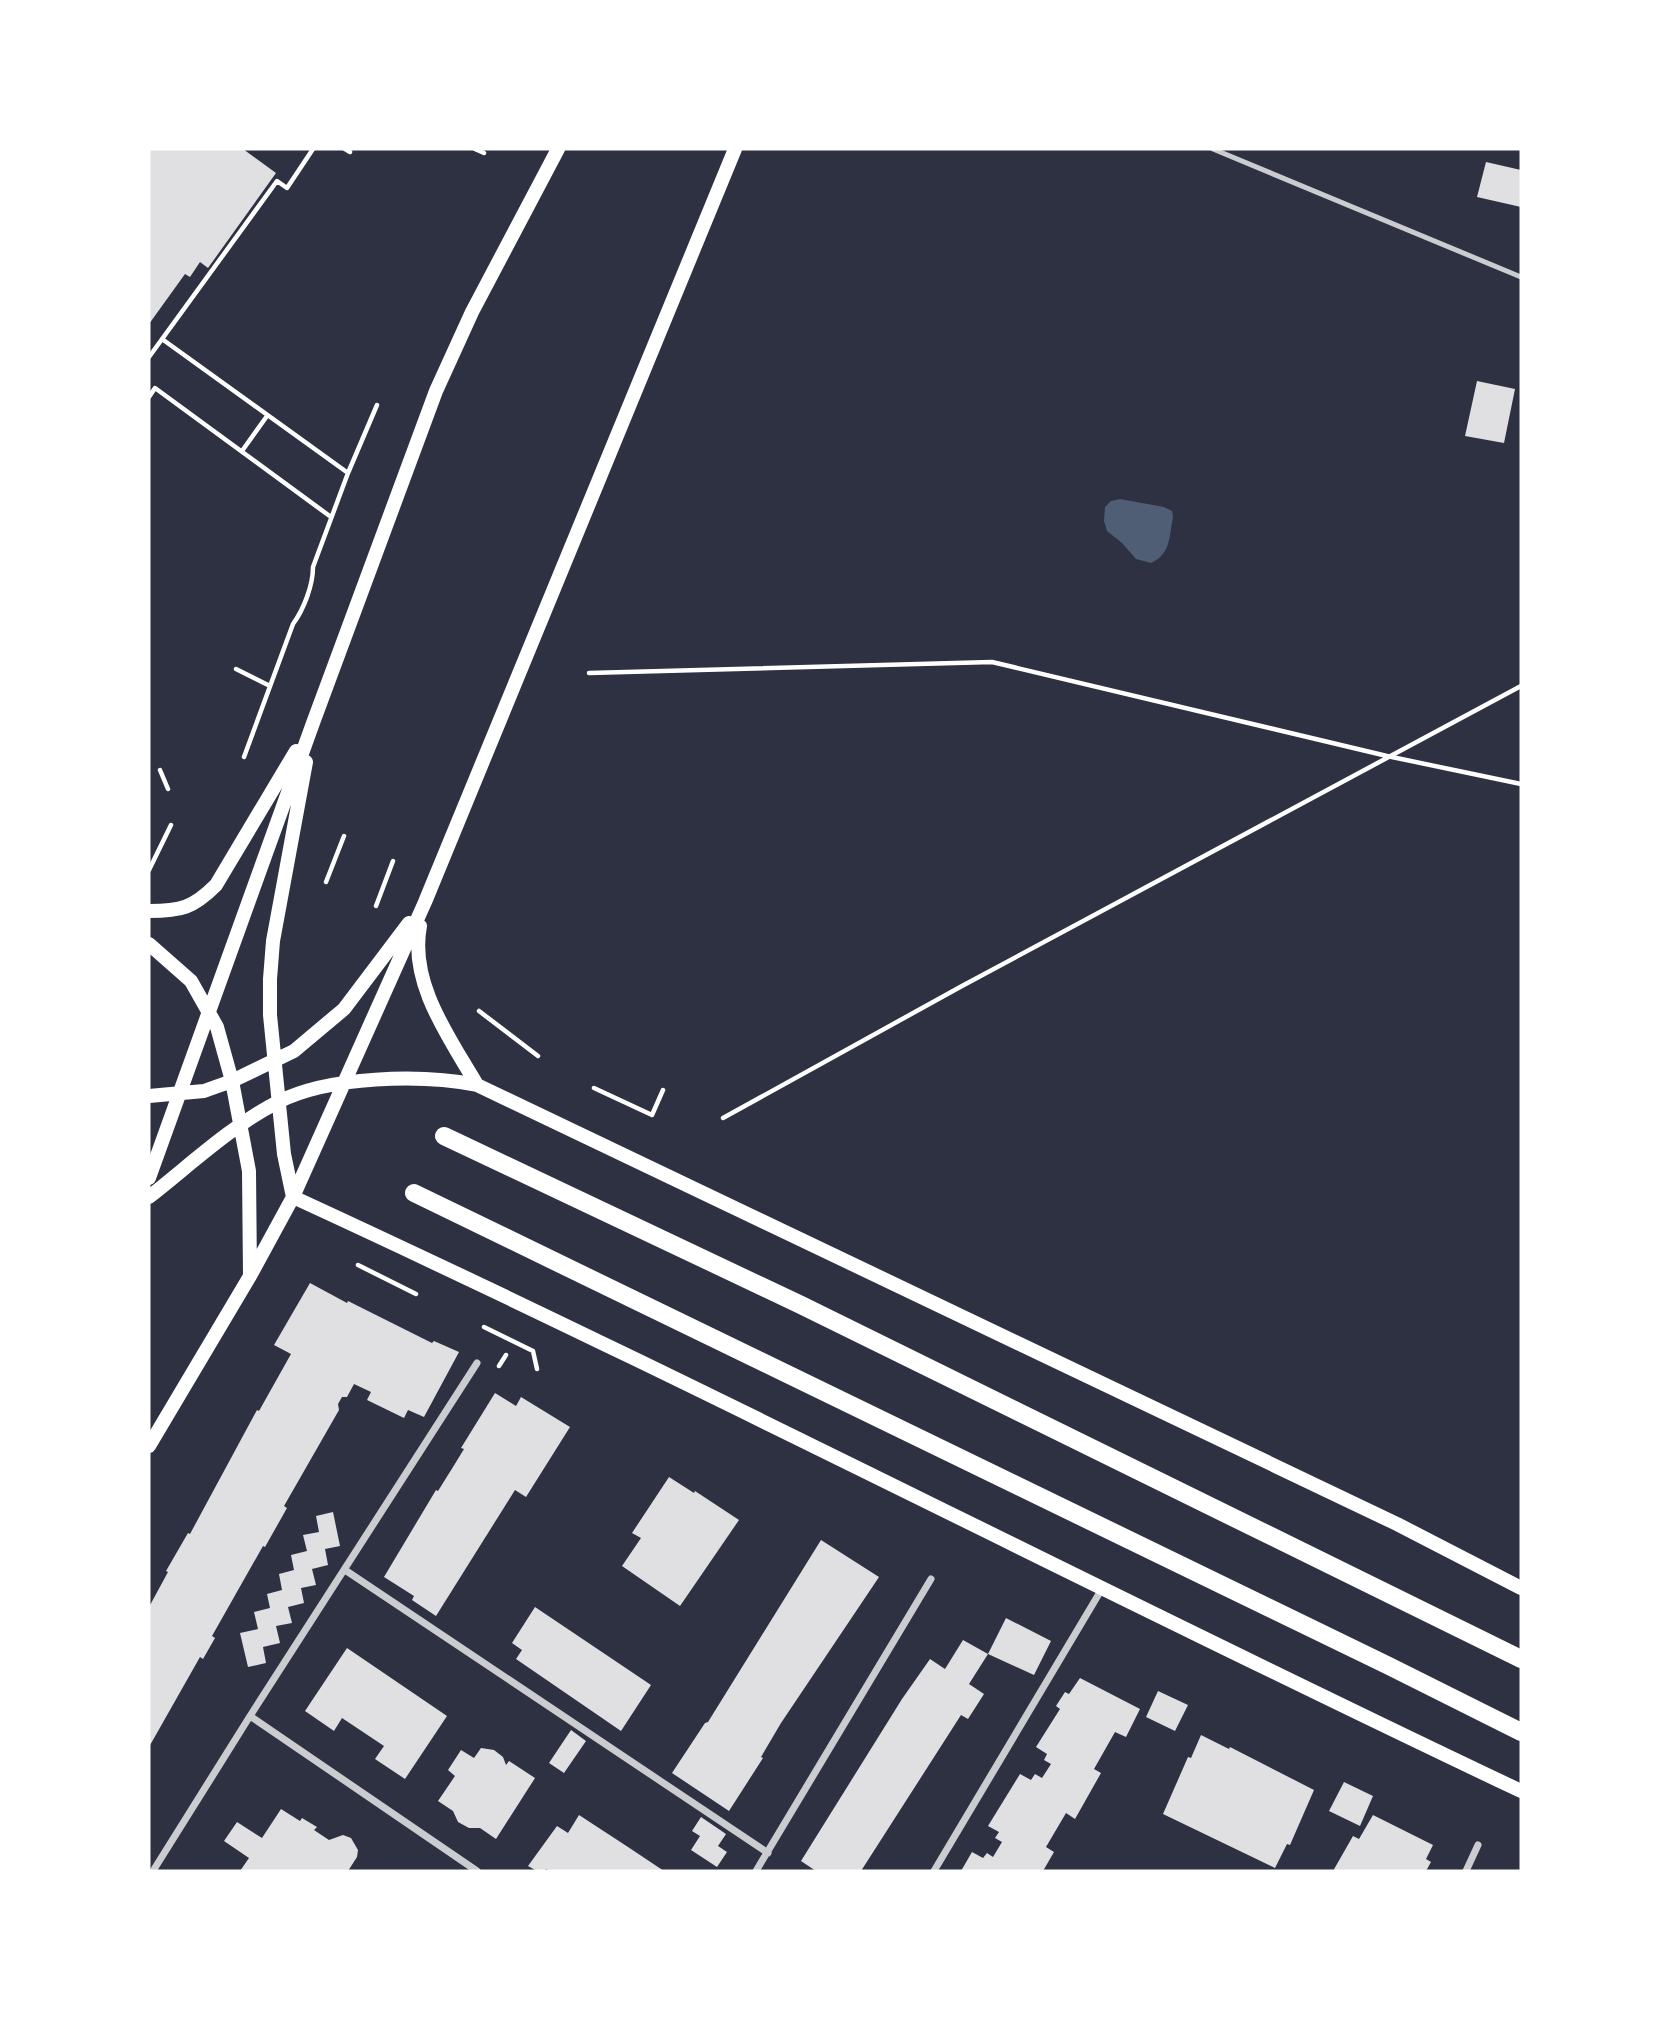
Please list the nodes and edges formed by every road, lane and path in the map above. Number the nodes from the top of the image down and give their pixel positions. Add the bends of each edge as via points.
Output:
1 (313, 149) edge
2 (475, 149) edge
3 (558, 149) edge
4 (735, 149) edge
5 (1213, 149) edge
6 (484, 153) dead end
7 (1521, 277) edge
8 (162, 339) junction
9 (149, 357) edge
10 (149, 397) edge
11 (377, 405) dead end
12 (267, 416) junction
13 (242, 451) junction
14 (348, 473) junction
15 (331, 517) junction
16 (236, 669) dead end
17 (589, 673) dead end
18 (270, 686) junction
19 (1521, 686) edge
20 (313, 723) junction
21 (1387, 756) junction
22 (244, 757) dead end
23 (160, 770) dead end
24 (1521, 784) edge
25 (169, 789) dead end
26 (171, 825) dead end
27 (344, 836) dead end
28 (393, 861) dead end
29 (149, 870) edge
30 (326, 882) dead end
31 (425, 902) junction
32 (376, 906) dead end
33 (149, 911) edge
34 (149, 944) edge
35 (208, 1011) junction
36 (479, 1011) dead end
37 (538, 1056) dead end
38 (275, 1061) junction
39 (232, 1082) junction
40 (344, 1083) junction
41 (477, 1085) junction
42 (594, 1088) dead end
43 (663, 1090) dead end
44 (179, 1094) junction
45 (149, 1096) edge
46 (278, 1102) junction
47 (723, 1118) dead end
48 (240, 1127) junction
49 (444, 1136) dead end
50 (149, 1178) edge
51 (414, 1193) dead end
52 (149, 1197) edge
53 (293, 1197) junction
54 (358, 1265) dead end
55 (250, 1276) junction
56 (416, 1294) dead end
57 (484, 1327) dead end
58 (506, 1355) dead end
59 (477, 1363) dead end
60 (537, 1369) dead end
61 (494, 1373) dead end
62 (149, 1446) edge
63 (345, 1570) junction
64 (931, 1579) dead end
65 (1103, 1587) junction
66 (1521, 1588) edge
67 (1521, 1659) edge
68 (250, 1716) junction
69 (1521, 1732) edge
70 (1521, 1791) edge
71 (1478, 1845) dead end
72 (768, 1853) junction
73 (153, 1871) edge
74 (477, 1871) edge
75 (756, 1871) edge
76 (934, 1871) edge
77 (1466, 1871) edge

1 - 8 path via 287,188 277,181
2 - 6 path
3 - 20 main road via 448,361
4 - 31 main road
5 - 7 lane
8 - 9 path
8 - 12 path
10 - 13 path via 155,388
11 - 14 path
12 - 13 path
12 - 14 path
13 - 15 path
14 - 15 path
15 - 18 path via 313,578
16 - 18 path
17 - 21 path via 992,662
18 - 22 path
19 - 21 path
20 - 33 main road via 216,885 189,907
20 - 35 main road
20 - 38 main road via 273,941 270,1015
21 - 24 path
21 - 47 path
23 - 25 path
26 - 29 path
27 - 30 path
28 - 32 path
31 - 38 main road via 344,1009
31 - 40 main road
31 - 41 main road via 417,941 422,975 442,1026
34 - 35 main road via 191,981
35 - 39 main road
35 - 44 main road
36 - 37 path
38 - 39 main road
38 - 46 main road
39 - 44 main road
39 - 48 main road
40 - 41 main road via 446,1079
40 - 46 main road
40 - 53 main road
41 - 66 main road
42 - 43 path via 652,1115
44 - 45 main road
44 - 50 main road
46 - 48 main road
46 - 53 main road
48 - 52 main road
48 - 55 main road via 248,1171
49 - 67 main road via 801,1305
51 - 69 main road
53 - 55 main road
53 - 65 main road
54 - 56 path
55 - 62 main road
57 - 60 path via 533,1351
58 - 61 path
59 - 63 street
63 - 68 street
63 - 72 street
64 - 72 street
65 - 70 main road
65 - 76 street
68 - 73 street
68 - 74 street
71 - 77 street
72 - 75 street

